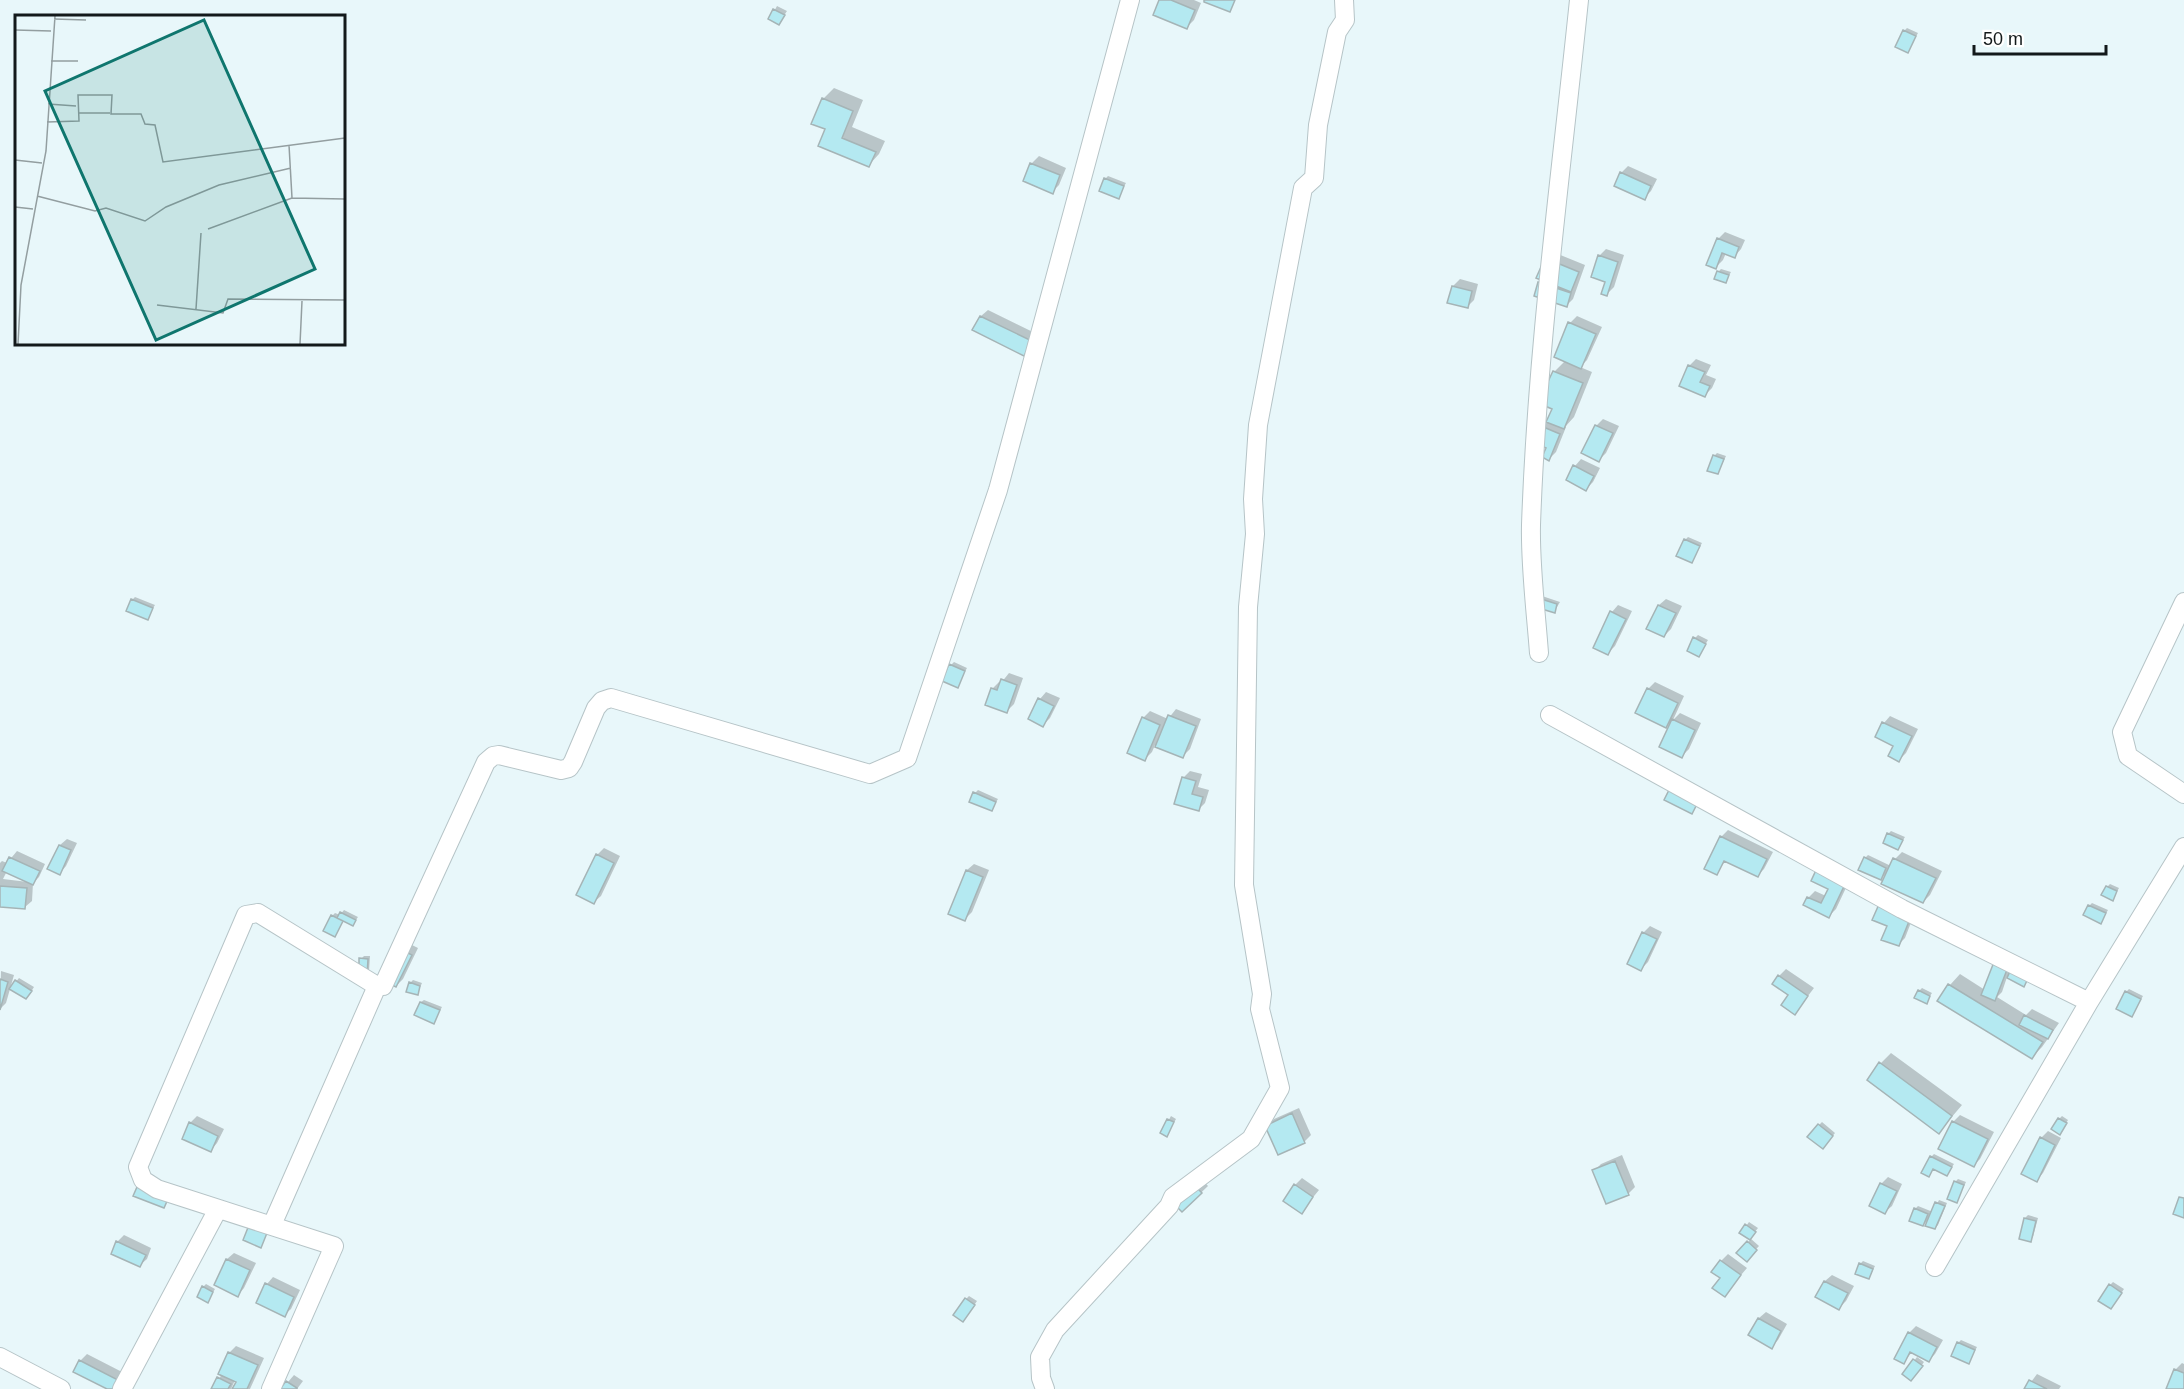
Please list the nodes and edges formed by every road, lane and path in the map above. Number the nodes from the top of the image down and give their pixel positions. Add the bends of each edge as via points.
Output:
1 (1130, 0) edge
2 (1344, 0) edge
3 (1579, 0) edge
4 (2184, 602) edge
5 (1539, 652) dead end
6 (1550, 715) dead end
7 (2184, 795) edge
8 (2184, 846) edge
9 (377, 986) junction
10 (2089, 1002) junction
11 (218, 1209) junction
12 (272, 1225) junction
13 (1935, 1267) dead end
14 (0, 1357) edge
15 (61, 1389) edge
16 (122, 1389) edge
17 (271, 1389) edge
18 (1046, 1389) edge

1 - 9 street via 998,490 907,758 870,774 611,698 602,701 568,768 561,770 499,755 486,762 386,982
2 - 18 street via 1346,20 1337,32 1318,125 1314,177 1303,188 1258,425 1254,488 1255,534 1248,607 1244,885 1262,994 1260,1009 1280,1088 1251,1139 1173,1197 1055,1330 1040,1357
3 - 5 street via 1545,310 1531,528
4 - 7 street via 2122,732 2128,756
6 - 10 street via 1902,909
8 - 10 street
9 - 11 street via 258,913 246,915 138,1167 143,1180 157,1189
9 - 12 street
10 - 13 street
11 - 12 street
11 - 16 street
12 - 17 street via 334,1246
14 - 15 street

